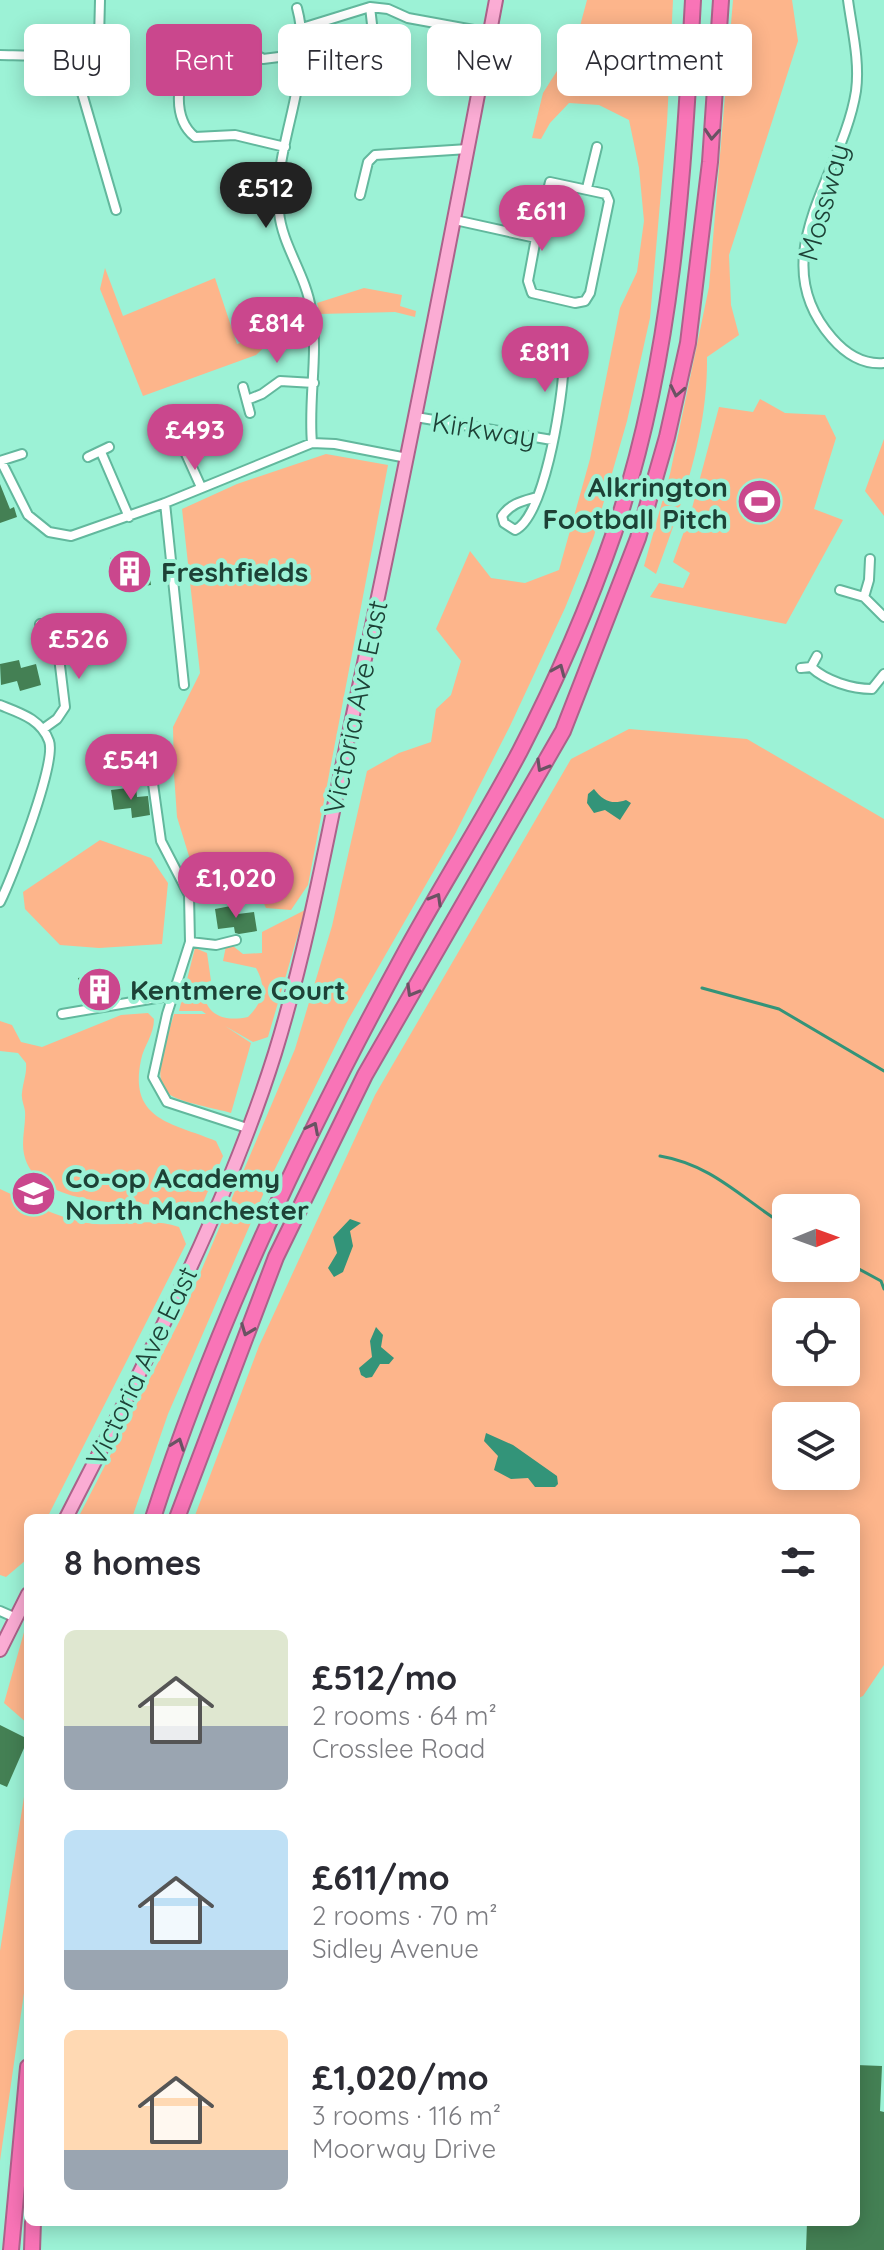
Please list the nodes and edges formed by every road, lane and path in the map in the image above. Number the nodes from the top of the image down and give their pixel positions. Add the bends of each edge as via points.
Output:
1 (100, 0) edge
2 (496, 0) edge
3 (693, 0) edge
4 (721, 0) edge
5 (848, 0) edge
6 (389, 4) edge
7 (370, 7) junction
8 (297, 8) dead end
9 (99, 24) edge
10 (301, 24) edge
11 (315, 24) edge
12 (372, 24) edge
13 (441, 24) edge
14 (492, 24) edge
15 (24, 54) edge
16 (0, 55) edge
17 (278, 57) edge
18 (83, 96) edge
19 (297, 96) edge
20 (478, 96) edge
21 (285, 147) junction
22 (597, 147) dead end
23 (468, 149) junction
24 (587, 188) junction
25 (360, 195) dead end
26 (116, 210) dead end
27 (455, 220) junction
28 (536, 238) junction
29 (518, 362) dead end
30 (884, 363) edge
31 (314, 383) junction
32 (243, 387) dead end
33 (247, 400) junction
34 (250, 413) dead end
35 (168, 414) dead end
36 (416, 417) junction
37 (188, 422) dead end
38 (174, 427) junction
39 (552, 440) junction
40 (312, 443) junction
41 (22, 454) dead end
42 (88, 457) dead end
43 (407, 458) junction
44 (0, 461) edge
45 (201, 487) junction
46 (537, 497) junction
47 (165, 503) junction
48 (129, 517) junction
49 (870, 559) dead end
50 (840, 590) dead end
51 (864, 597) junction
52 (884, 617) edge
53 (40, 624) dead end
54 (817, 656) dead end
55 (811, 667) junction
56 (801, 668) dead end
57 (884, 674) edge
58 (184, 685) dead end
59 (872, 689) junction
60 (876, 700) dead end
61 (0, 705) edge
62 (43, 729) junction
63 (149, 755) dead end
64 (0, 902) edge
65 (236, 940) dead end
66 (190, 942) junction
67 (174, 995) junction
68 (62, 1014) dead end
69 (247, 1128) junction
70 (68, 1514) edge
71 (154, 1514) edge
72 (179, 1514) edge
73 (24, 1602) edge
74 (0, 1611) edge
75 (16, 1618) junction
76 (0, 1650) edge
77 (24, 2110) edge
78 (33, 2226) edge
79 (11, 2250) edge
80 (32, 2250) edge

1 - 9 street
2 - 14 main road, Victoria Ave East
71 -> 3 highway via 209,1361 298,1158 397,967 519,753 586,609 643,432 670,297 685,157
4 -> 72 highway via 710,162 688,343 638,538 563,731 365,1075 276,1257
5 - 30 street, Mossway via 856,93 801,268 808,301 846,354
6 - 7 street
6 - 13 street via 408,18
7 - 11 street
7 - 12 street
8 - 10 street
15 - 16 street
17 - 21 street via 263,59 247,48 201,39 192,44 184,64 179,94 181,117 195,137 235,135
18 - 26 street
19 - 21 street
20 - 23 main road, Victoria Ave East
21 - 31 street via 279,212 309,299
22 - 24 street
23 - 25 street via 375,155 368,162
23 - 27 main road, Victoria Ave East
24 - 28 street via 547,184
24 - 28 street via 604,192 609,201 585,301 532,293 528,281
27 - 28 street
27 - 36 main road, Victoria Ave East
29 - 39 street via 557,369 563,375
31 - 33 street via 280,381
31 - 40 street
32 - 33 street
33 - 34 street
35 - 38 street
36 - 39 street, Kirkway
36 - 43 main road, Victoria Ave East
37 - 38 street
38 - 45 street
39 - 46 street
40 - 43 street
40 - 45 street
41 - 44 street
42 - 48 street via 105,450
43 - 69 main road, Victoria Ave East via 311,917 274,1054
44 - 48 street via 28,515 49,532 71,536
45 - 47 street
46 - 46 street via 523,526 515,530 504,523 506,509
47 - 48 street
47 - 58 street
49 - 51 street
50 - 51 street
51 - 52 street
53 - 62 street via 58,649 65,707
54 - 55 street
55 - 56 street
55 - 59 street via 823,678
57 - 59 street
59 - 60 street
61 - 62 street via 27,715
62 - 64 street via 51,748 44,783
63 - 66 street via 161,841 189,895
65 - 66 street via 216,945
66 - 67 street
67 - 68 street
67 - 69 street via 153,1077 167,1102
69 - 70 main road, Victoria Ave East via 203,1237
73 - 75 main road
74 - 75 street
75 - 76 main road
77 - 79 highway
78 - 80 highway

